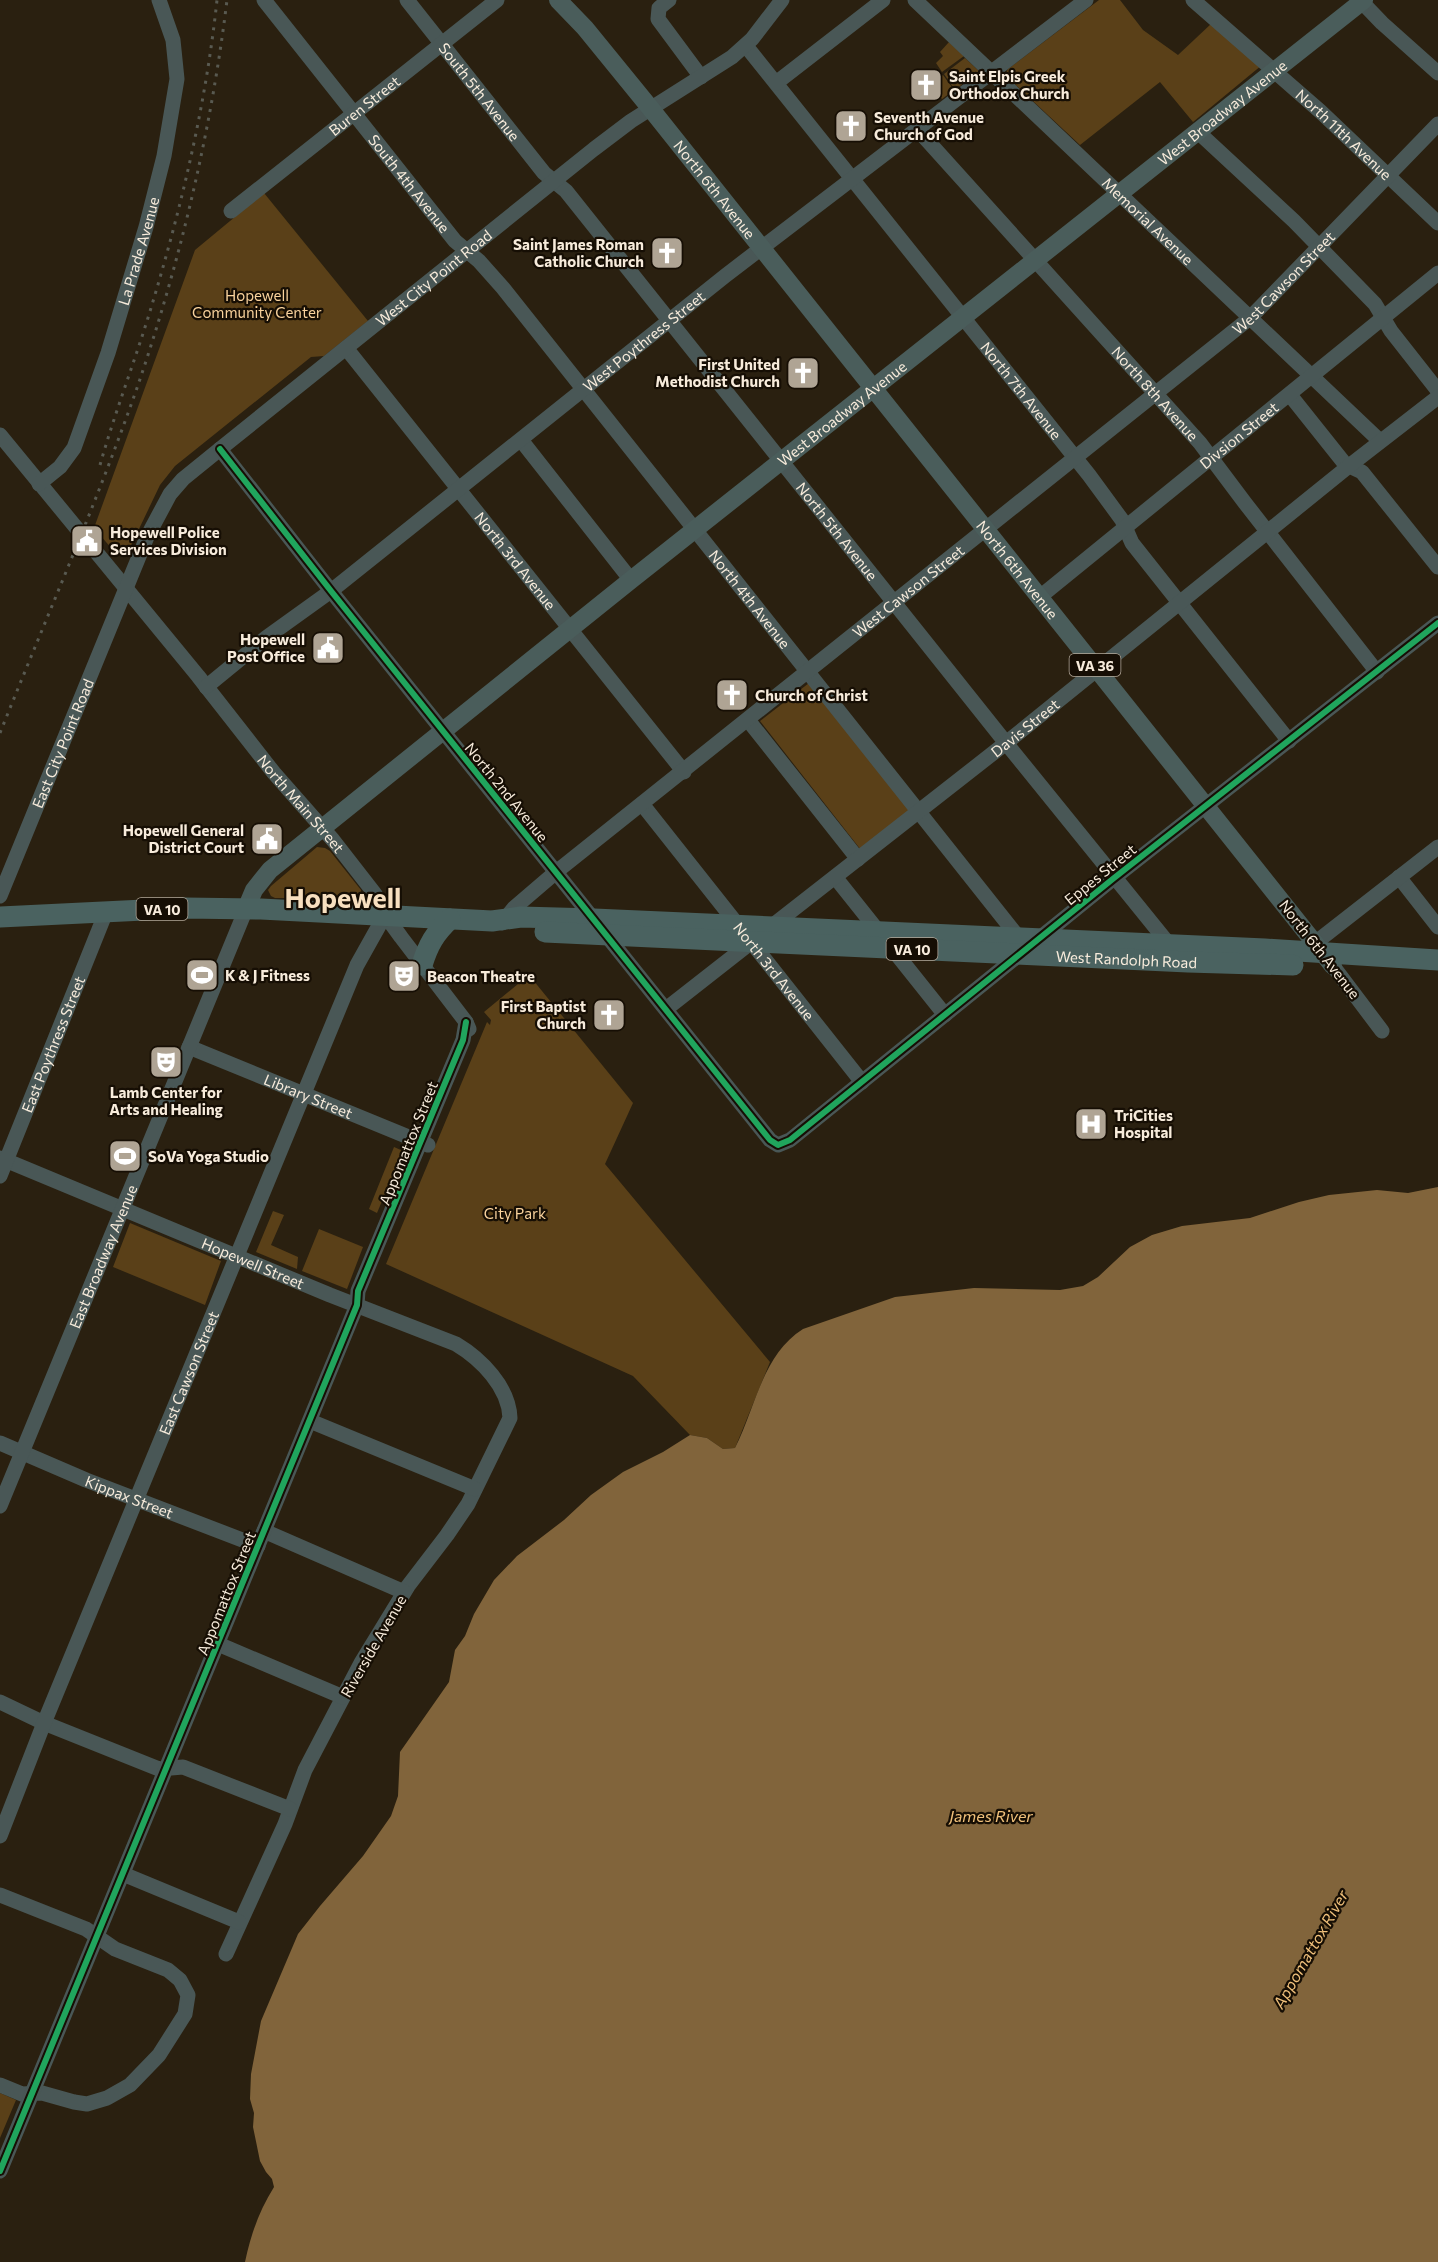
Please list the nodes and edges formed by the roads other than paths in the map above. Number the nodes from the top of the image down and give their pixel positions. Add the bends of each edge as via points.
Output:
1 (159, 0) edge
2 (264, 0) edge
3 (407, 0) edge
4 (497, 0) edge
5 (558, 0) edge
6 (669, 0) edge
7 (782, 0) edge
8 (883, 0) edge
9 (915, 0) edge
10 (1086, 0) edge
11 (1193, 0) edge
12 (1362, 0) edge
13 (441, 44) junction
14 (746, 46) junction
15 (1275, 70) junction
16 (992, 72) junction
17 (1438, 73) edge
18 (701, 77) junction
19 (776, 83) junction
20 (651, 109) junction
21 (354, 114) junction
22 (1438, 124) edge
23 (917, 129) junction
24 (1197, 131) junction
25 (1388, 175) junction
26 (851, 179) junction
27 (555, 182) junction
28 (1120, 194) junction
29 (231, 211) dead end
30 (1438, 224) edge
31 (1320, 247) junction
32 (761, 248) junction
33 (467, 252) junction
34 (1037, 260) junction
35 (1438, 273) edge
36 (963, 318) junction
37 (1250, 318) junction
38 (1384, 319) junction
39 (670, 320) junction
40 (346, 348) junction
41 (1313, 376) junction
42 (875, 388) junction
43 (583, 390) junction
44 (1438, 391) edge
45 (1156, 393) junction
46 (1290, 395) junction
47 (1438, 397) edge
48 (0, 435) edge
49 (521, 440) junction
50 (1380, 441) junction
51 (220, 449) junction
52 (1074, 457) junction
53 (1211, 458) junction
54 (782, 461) junction
55 (1348, 466) junction
56 (39, 484) junction
57 (459, 489) junction
58 (987, 528) junction
59 (1125, 528) junction
60 (695, 530) junction
61 (1268, 532) junction
62 (1438, 567) edge
63 (632, 580) junction
64 (126, 590) junction
65 (331, 591) junction
66 (1041, 596) junction
67 (894, 603) junction
68 (1180, 603) junction
69 (1438, 623) edge
70 (570, 630) junction
71 (1098, 668) junction
72 (1377, 672) junction
73 (808, 673) junction
74 (206, 687) junction
75 (748, 720) junction
76 (443, 731) junction
77 (1289, 741) junction
78 (1006, 743) junction
79 (684, 772) junction
80 (642, 804) junction
81 (1207, 806) junction
82 (918, 811) junction
83 (321, 829) junction
84 (1438, 847) edge
85 (858, 859) junction
86 (556, 872) junction
87 (835, 877) junction
88 (1399, 877) junction
89 (1114, 878) junction
90 (0, 896) edge
91 (246, 909) junction
92 (106, 912) junction
93 (386, 915) junction
94 (0, 916) edge
95 (450, 918) junction
96 (500, 921) junction
97 (600, 927) junction
98 (770, 927) junction
99 (1438, 927) edge
100 (745, 934) junction
101 (886, 940) junction
102 (1026, 944) junction
103 (1168, 945) junction
104 (1324, 954) junction
105 (1438, 960) edge
106 (1188, 962) junction
107 (423, 965) junction
108 (1438, 971) edge
109 (666, 1009) junction
110 (945, 1015) junction
111 (466, 1022) joint
112 (1383, 1031) dead end
113 (189, 1047) junction
114 (862, 1082) junction
115 (304, 1095) junction
116 (424, 1144) junction
117 (778, 1145) joint
118 (3, 1159) edge
119 (0, 1176) edge
120 (123, 1208) junction
121 (238, 1255) junction
122 (357, 1305) junction
123 (495, 1382) joint
124 (310, 1420) junction
125 (0, 1443) edge
126 (22, 1453) junction
127 (476, 1489) junction
128 (137, 1500) junction
129 (0, 1506) edge
130 (264, 1531) junction
131 (258, 1546) junction
132 (404, 1593) junction
133 (218, 1644) junction
134 (343, 1697) junction
135 (0, 1702) edge
136 (44, 1723) junction
137 (166, 1769) junction
138 (290, 1809) junction
139 (0, 1836) edge
140 (123, 1874) junction
141 (0, 1895) edge
142 (239, 1922) junction
143 (97, 1938) junction
144 (226, 1954) dead end
145 (0, 2085) edge
146 (32, 2094) junction
147 (0, 2171) edge

1 - 56 street, La Prade Avenue via 173,40 177,79 151,207 108,353 77,440 67,459
2 - 21 street, South 4th Avenue
3 - 13 street, South 5th Avenue
4 - 13 street, Buren Street
5 - 20 main road, North 6th Avenue
6 - 18 street via 659,8 658,19
7 - 14 street, West City Point Road
8 - 19 street
9 - 16 street, Memorial Avenue
10 - 16 street, West Poythress Street
11 - 15 street, North 11th Avenue
12 - 15 main road, West Broadway Avenue
12 - 17 street
13 - 21 street, Buren Street
13 - 27 street, South 5th Avenue
14 - 18 street, West City Point Road
14 - 19 street, North 7th Avenue
15 - 24 main road, West Broadway Avenue
15 - 25 street, North 11th Avenue
16 - 23 street, West Poythress Street
16 - 28 street, Memorial Avenue
18 - 20 street, West City Point Road
19 - 26 street, North 7th Avenue
20 - 27 street, West City Point Road via 621,128
20 - 32 main road, North 6th Avenue
21 - 29 street, Buren Street
21 - 33 street, South 4th Avenue
22 - 25 street, West Cawson Street
23 - 26 street, West Poythress Street
23 - 34 street, North 8th Avenue
24 - 28 main road, West Broadway Avenue
24 - 31 street
25 - 30 street, North 11th Avenue
25 - 31 street, West Cawson Street
26 - 32 street, West Poythress Street
26 - 36 street, North 7th Avenue
27 - 33 street, West City Point Road
27 - 39 street, North 5th Avenue
28 - 34 main road, West Broadway Avenue
28 - 37 street, Memorial Avenue
31 - 37 street, West Cawson Street
31 - 38 street via 1375,304
32 - 39 street, West Poythress Street
32 - 42 main road, North 6th Avenue
33 - 40 street, West City Point Road
33 - 43 street, North 4th Avenue via 503,288
34 - 36 main road, West Broadway Avenue
34 - 45 street, North 8th Avenue
35 - 38 street, Divsion Street
36 - 42 main road, West Broadway Avenue
36 - 52 street, North 7th Avenue
37 - 41 street, Memorial Avenue
37 - 45 street, West Cawson Street
38 - 41 street, Divsion Street
38 - 44 street
39 - 43 street, West Poythress Street
39 - 54 street, North 5th Avenue
40 - 51 street, West City Point Road
40 - 57 street, North 3rd Avenue
41 - 46 street, Divsion Street
41 - 50 street, Memorial Avenue
42 - 54 main road, West Broadway Avenue
42 - 58 main road, North 6th Avenue / VA 36
43 - 49 street, West Poythress Street
43 - 60 street, North 4th Avenue
45 - 52 street, West Cawson Street
45 - 53 street, North 8th Avenue
46 - 53 street, Divsion Street
46 - 55 street
47 - 50 street, Davis Street
48 - 56 street, North Main Street
49 - 57 street, West Poythress Street
49 - 63 street
50 - 55 street, Davis Street
51 - 64 street, West City Point Road via 183,480 164,503
51 - 65 street, North 2nd Avenue
52 - 58 street, West Cawson Street
52 - 59 street, North 7th Avenue
53 - 59 street, Divsion Street
53 - 61 street, North 8th Avenue
54 - 60 main road, West Broadway Avenue
54 - 67 street, North 5th Avenue
55 - 61 street, Davis Street
55 - 62 street via 1362,472
56 - 64 street, North Main Street
57 - 65 street, West Poythress Street
57 - 70 street, North 3rd Avenue
58 - 66 main road, North 6th Avenue / VA 36
58 - 67 street, West Cawson Street
59 - 66 street, Divsion Street
59 - 68 street, North 7th Avenue via 1132,543
60 - 63 main road, West Broadway Avenue
60 - 73 street, North 4th Avenue
61 - 68 street, Davis Street
61 - 72 street, North 8th Avenue
63 - 70 main road, West Broadway Avenue
64 - 74 street, North Main Street
64 - 90 street, East City Point Road
65 - 74 street, West Poythress Street
65 - 76 street, North 2nd Avenue
66 - 71 main road, North 6th Avenue / VA 36
67 - 73 street, West Cawson Street
67 - 78 street, North 5th Avenue
68 - 71 street, Davis Street
68 - 77 street, North 7th Avenue
69 - 72 street, Eppes Street
70 - 76 main road, West Broadway Avenue
70 - 79 street, North 3rd Avenue
71 - 78 street, Davis Street
71 - 81 main road, North 6th Avenue / VA 36
72 - 77 street, Eppes Street
73 - 75 street, West Cawson Street
73 - 82 street, North 4th Avenue
74 - 83 street, North Main Street
75 - 79 street, West Cawson Street
75 - 85 street
76 - 83 main road, West Broadway Avenue
76 - 86 street, North 2nd Avenue
77 - 81 street, Eppes Street
78 - 82 street, Davis Street
78 - 89 street, North 5th Avenue
79 - 80 street, West Cawson Street
80 - 86 street, West Cawson Street
80 - 100 street, North 3rd Avenue
81 - 89 street, Eppes Street
81 - 104 main road, North 6th Avenue / VA 36
82 - 85 street, Davis Street
82 - 102 street, North 4th Avenue
83 - 91 main road, East Broadway Avenue via 261,879
83 - 93 street, North Main Street via 375,894
84 - 88 street
85 - 87 street, Davis Street
86 - 96 street, West Cawson Street
86 - 97 street, North 2nd Avenue
87 - 98 street, Davis Street
87 - 101 street
88 - 99 street
88 - 104 street
89 - 102 street, Eppes Street
89 - 103 street, North 5th Avenue
91 - 92 highway, VA 10
91 - 93 highway, VA 10
91 - 113 street, East Broadway Avenue
92 - 94 highway, VA 10
92 - 118 street, East Poythress Street
93 - 95 highway, West Randolph Road / VA 10
93 - 107 street, North Main Street
93 - 115 street, East Cawson Street via 357,965
95 - 96 highway, West Randolph Road / VA 10
95 - 107 highway via 427,947
96 - 97 highway, West Randolph Road / VA 10 via 522,931
97 - 100 highway, West Randolph Road / VA 10
97 - 109 street, North 2nd Avenue
98 - 100 highway, West Randolph Road / VA 10
98 - 101 highway, West Randolph Road / VA 10
100 - 101 highway, West Randolph Road / VA 10
100 - 109 street
100 - 114 street, North 3rd Avenue
101 - 102 highway, West Randolph Road / VA 10
101 - 110 street
102 - 103 highway, West Randolph Road / VA 10
102 - 106 highway, West Randolph Road / VA 10
102 - 110 street, Eppes Street
103 - 104 highway, West Randolph Road / VA 10
103 - 106 street, North 5th Avenue
104 - 105 highway, West Randolph Road / VA 10
104 - 106 highway, West Randolph Road / VA 10
104 - 108 highway, West Randolph Road / VA 10
104 - 112 street, North 6th Avenue
107 - 111 street, North Main Street
109 - 117 street, North 2nd Avenue
110 - 114 street, Eppes Street
111 - 116 street, Appomattox Street via 470,1047
113 - 115 street, Library Street
113 - 120 street, East Broadway Avenue
114 - 117 street, Eppes Street via 790,1140
115 - 116 street, Library Street
115 - 121 street, East Cawson Street
116 - 122 street, Appomattox Street via 358,1291
118 - 119 street, East Poythress Street
118 - 120 street, Hopewell Street
120 - 121 street, Hopewell Street
120 - 126 street, East Broadway Avenue
121 - 122 street, Hopewell Street
121 - 128 street, East Cawson Street
122 - 123 street, Hopewell Street via 456,1344 474,1355
122 - 124 street, Appomattox Street
123 - 127 street, Riverside Avenue via 507,1399 510,1418
124 - 127 street
124 - 130 street, Appomattox Street
125 - 126 street, Kippax Street
126 - 128 street, Kippax Street
126 - 129 street, East Broadway Avenue
127 - 132 street, Riverside Avenue
128 - 131 street, Kippax Street
128 - 136 street, East Cawson Street
130 - 131 street, Appomattox Street
130 - 132 street
131 - 133 street, Appomattox Street
132 - 134 street, Riverside Avenue
133 - 134 street
133 - 137 street, Appomattox Street
134 - 138 street, Riverside Avenue via 305,1770
135 - 136 street
136 - 137 street
136 - 139 street, East Cawson Street
137 - 138 street via 183,1767
137 - 140 street, Appomattox Street
138 - 142 street, Riverside Avenue
140 - 142 street
140 - 143 street, Appomattox Street
141 - 143 street via 86,1929
142 - 144 street, Riverside Avenue
143 - 146 street, Appomattox Street
143 - 146 street via 174,1974 188,1995 185,2014 159,2055 117,2094 87,2104 46,2093
145 - 146 street
146 - 147 street, Appomattox Street

